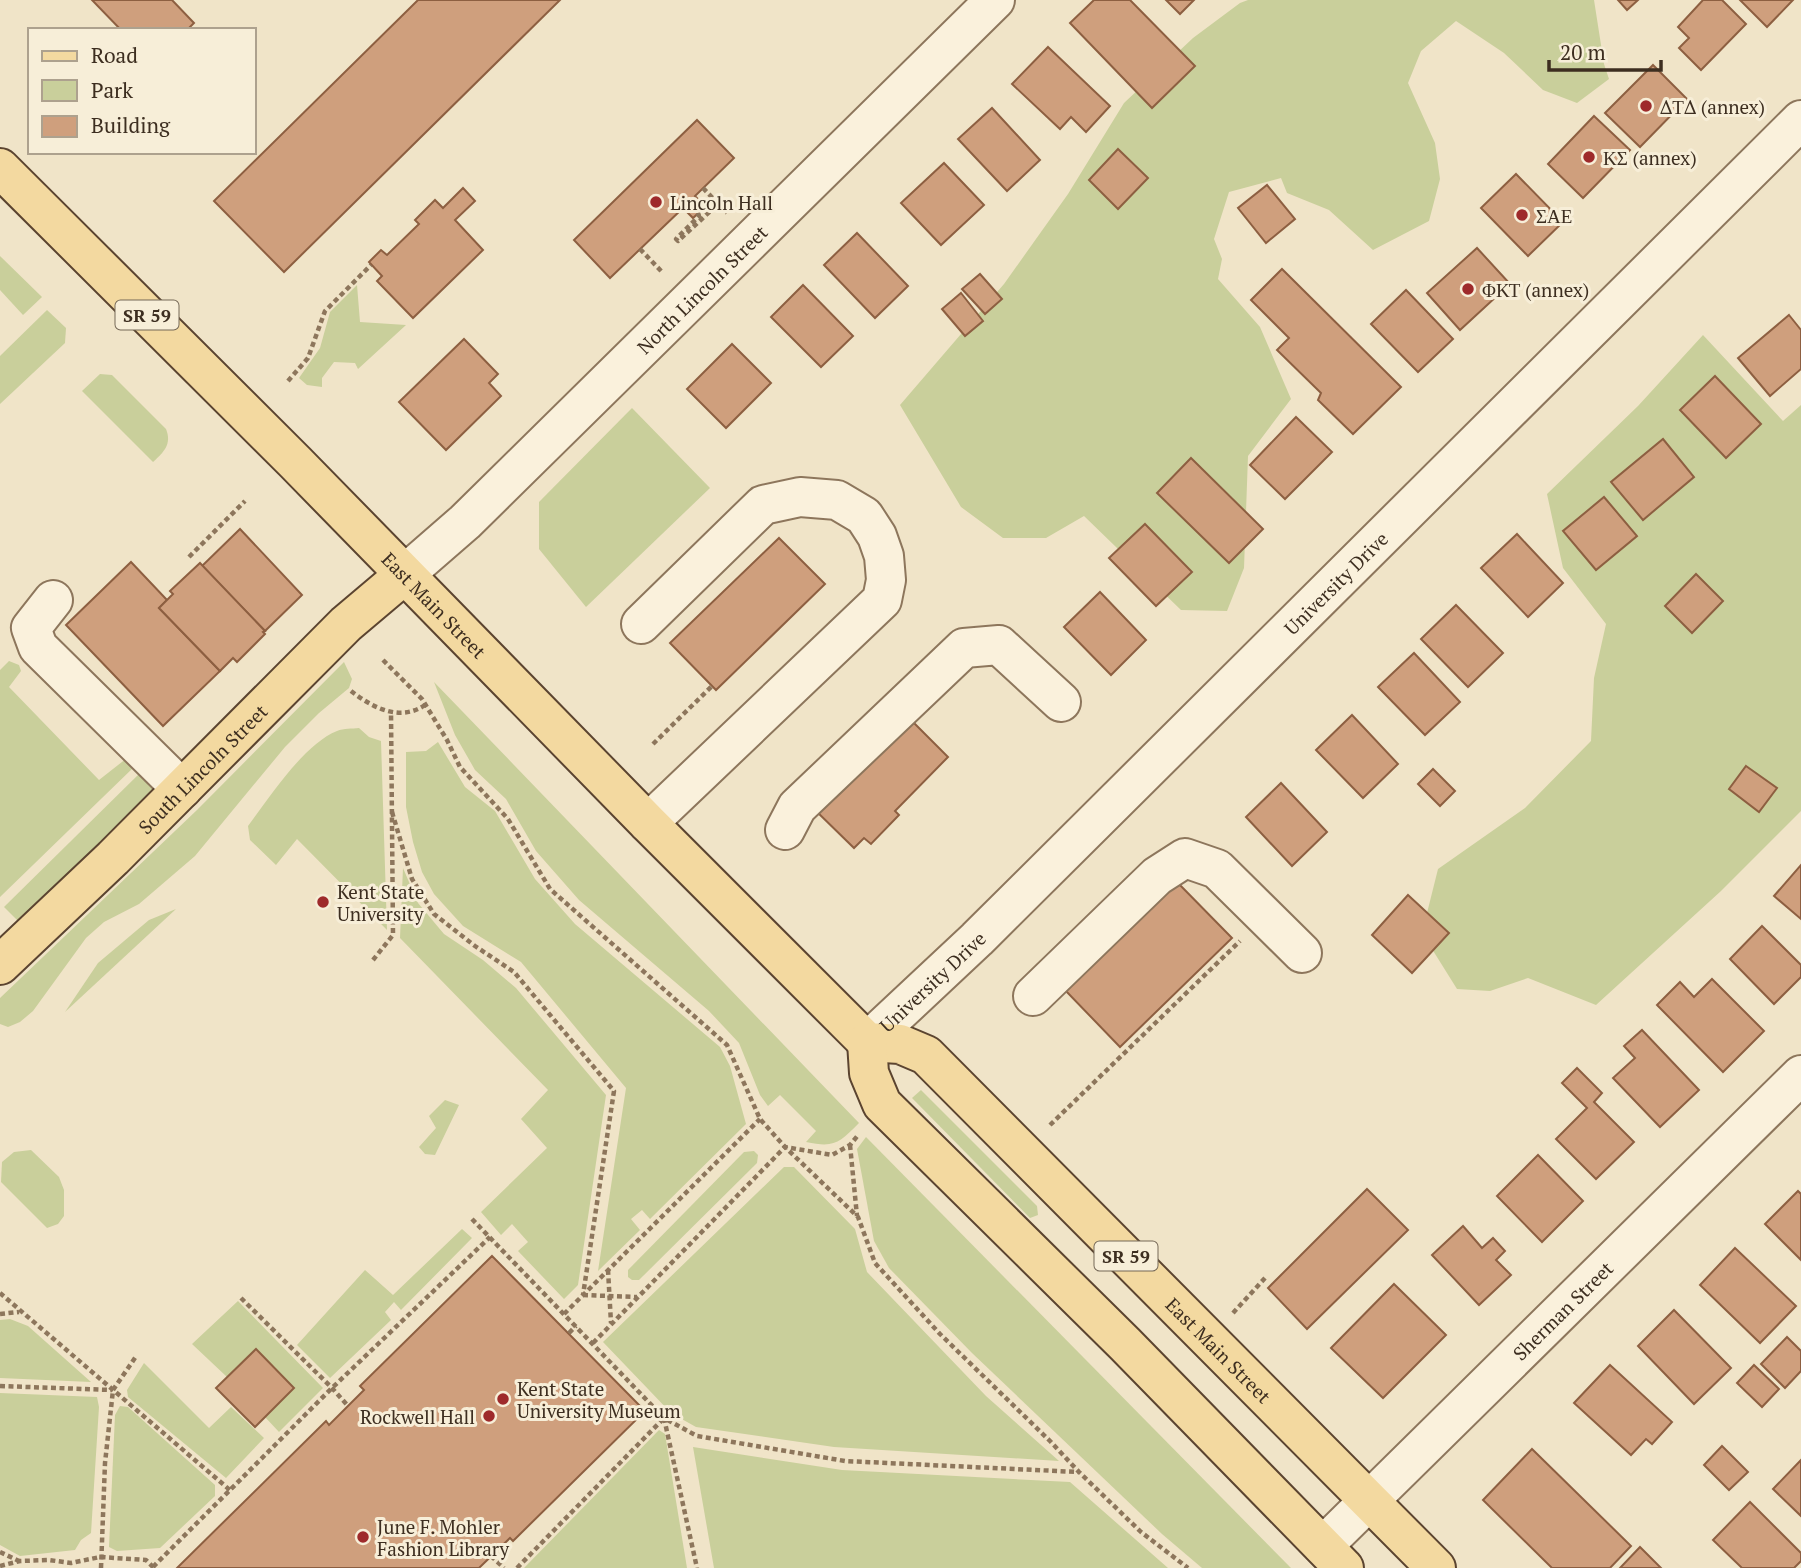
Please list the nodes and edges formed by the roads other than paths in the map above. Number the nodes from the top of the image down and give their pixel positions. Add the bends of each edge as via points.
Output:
1 (995, 0) edge
2 (1801, 120) edge
3 (0, 168) edge
4 (404, 575) junction
5 (53, 600) dead end
6 (640, 624) dead end
7 (1061, 702) dead end
8 (182, 789) junction
9 (648, 823) junction
10 (785, 830) dead end
11 (1302, 953) dead end
12 (0, 965) edge
13 (1033, 996) dead end
14 (867, 1042) junction
15 (1801, 1075) edge
16 (1369, 1500) junction
17 (1333, 1557) edge
18 (1436, 1568) edge

1 - 4 street, North Lincoln Street via 494,494
2 - 14 street, University Drive via 987,929
3 - 4 main road, East Main Street / SR 59
4 - 8 main road, South Lincoln Street via 346,624
4 - 9 main road, East Main Street / SR 59
5 - 8 street via 31,628 38,648
6 - 9 street via 763,505 800,497 837,500 864,516 884,556 882,600
7 - 10 street via 999,645 964,648 797,807
8 - 12 main road, South Lincoln Street
9 - 14 main road, East Main Street / SR 59
11 - 13 street via 1217,869 1185,858 1157,876
14 - 16 main road, East Main Street / SR 59 via 900,1044 926,1055
14 - 17 main road via 869,1073 882,1104
15 - 16 street, Sherman Street
16 - 17 street, Sherman Street
16 - 18 main road, East Main Street / SR 59

